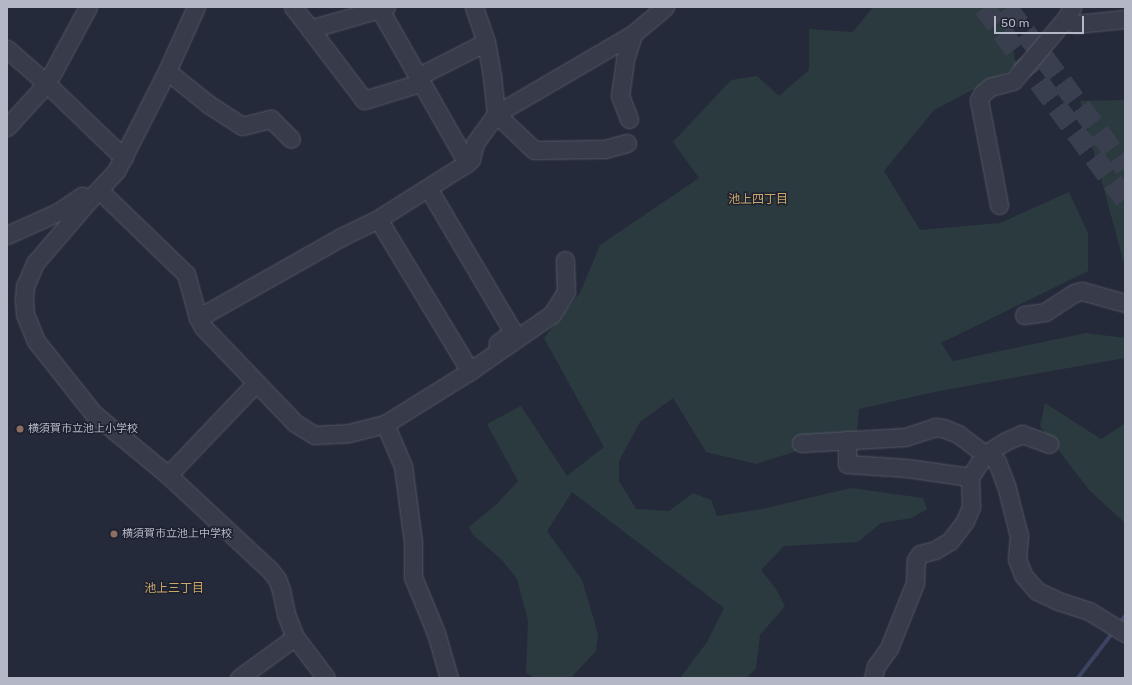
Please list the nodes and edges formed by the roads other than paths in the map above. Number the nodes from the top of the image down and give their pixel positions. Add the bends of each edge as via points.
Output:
1 (88, 7) edge
2 (196, 7) edge
3 (293, 7) edge
4 (474, 7) edge
5 (665, 7) edge
6 (382, 8) edge
7 (1069, 13) edge
8 (1125, 19) edge
9 (310, 29) junction
10 (633, 34) junction
11 (486, 42) junction
12 (7, 49) edge
13 (168, 70) junction
14 (419, 80) junction
15 (46, 83) junction
16 (496, 114) junction
17 (629, 119) dead end
18 (7, 127) edge
19 (291, 139) dead end
20 (627, 143) dead end
21 (124, 158) junction
22 (467, 163) junction
23 (428, 188) junction
24 (95, 194) junction
25 (999, 205) dead end
26 (378, 219) junction
27 (9, 231) edge
28 (565, 260) dead end
29 (1125, 302) edge
30 (1024, 315) dead end
31 (198, 318) junction
32 (500, 350) junction
33 (470, 371) junction
34 (256, 383) junction
35 (385, 424) junction
36 (847, 440) junction
37 (801, 443) dead end
38 (1049, 444) dead end
39 (987, 453) junction
40 (168, 475) junction
41 (970, 477) junction
42 (1125, 632) edge
43 (295, 637) junction
44 (239, 678) edge
45 (326, 678) edge
46 (449, 678) edge
47 (873, 678) edge

1 - 15 street
2 - 13 street
3 - 9 street
4 - 11 street
5 - 10 street
6 - 9 street
6 - 14 street
7 - 8 street via 1076,24
7 - 25 street via 1012,80 990,87 979,100
9 - 14 street via 364,100
10 - 16 street
10 - 17 street via 625,59 620,96
11 - 14 street
11 - 16 street
12 - 15 street
13 - 19 street via 208,104 242,126 271,119
13 - 21 street
14 - 22 street
15 - 18 street
15 - 21 street
16 - 20 street via 534,150 604,149
16 - 22 street via 475,143 471,159
21 - 24 street
22 - 23 street
23 - 26 street
23 - 32 street via 513,332 496,344
24 - 27 street via 82,196 58,212
24 - 31 street via 186,274
24 - 40 street via 35,263 25,286 25,314 36,341 93,413
26 - 31 street via 341,237
26 - 33 street
28 - 32 street via 566,292 552,314
29 - 30 street via 1082,291 1045,312
31 - 34 street via 203,327
32 - 33 street
33 - 35 street
34 - 35 street via 295,422 314,435 349,433
34 - 40 street
35 - 46 street via 403,466 413,542 413,577 436,633
36 - 37 street
36 - 39 street via 905,437 925,429 939,428 958,434
36 - 41 street via 847,464 907,468
38 - 39 street via 1022,434
39 - 41 street
39 - 42 street via 997,462 1006,486 1019,536 1017,559 1023,575 1037,591 1089,611
40 - 43 street via 270,570 277,579
41 - 47 street via 970,507 965,521 950,541 935,550 920,554 916,560 915,584 890,648 876,666
43 - 44 street
43 - 45 street

